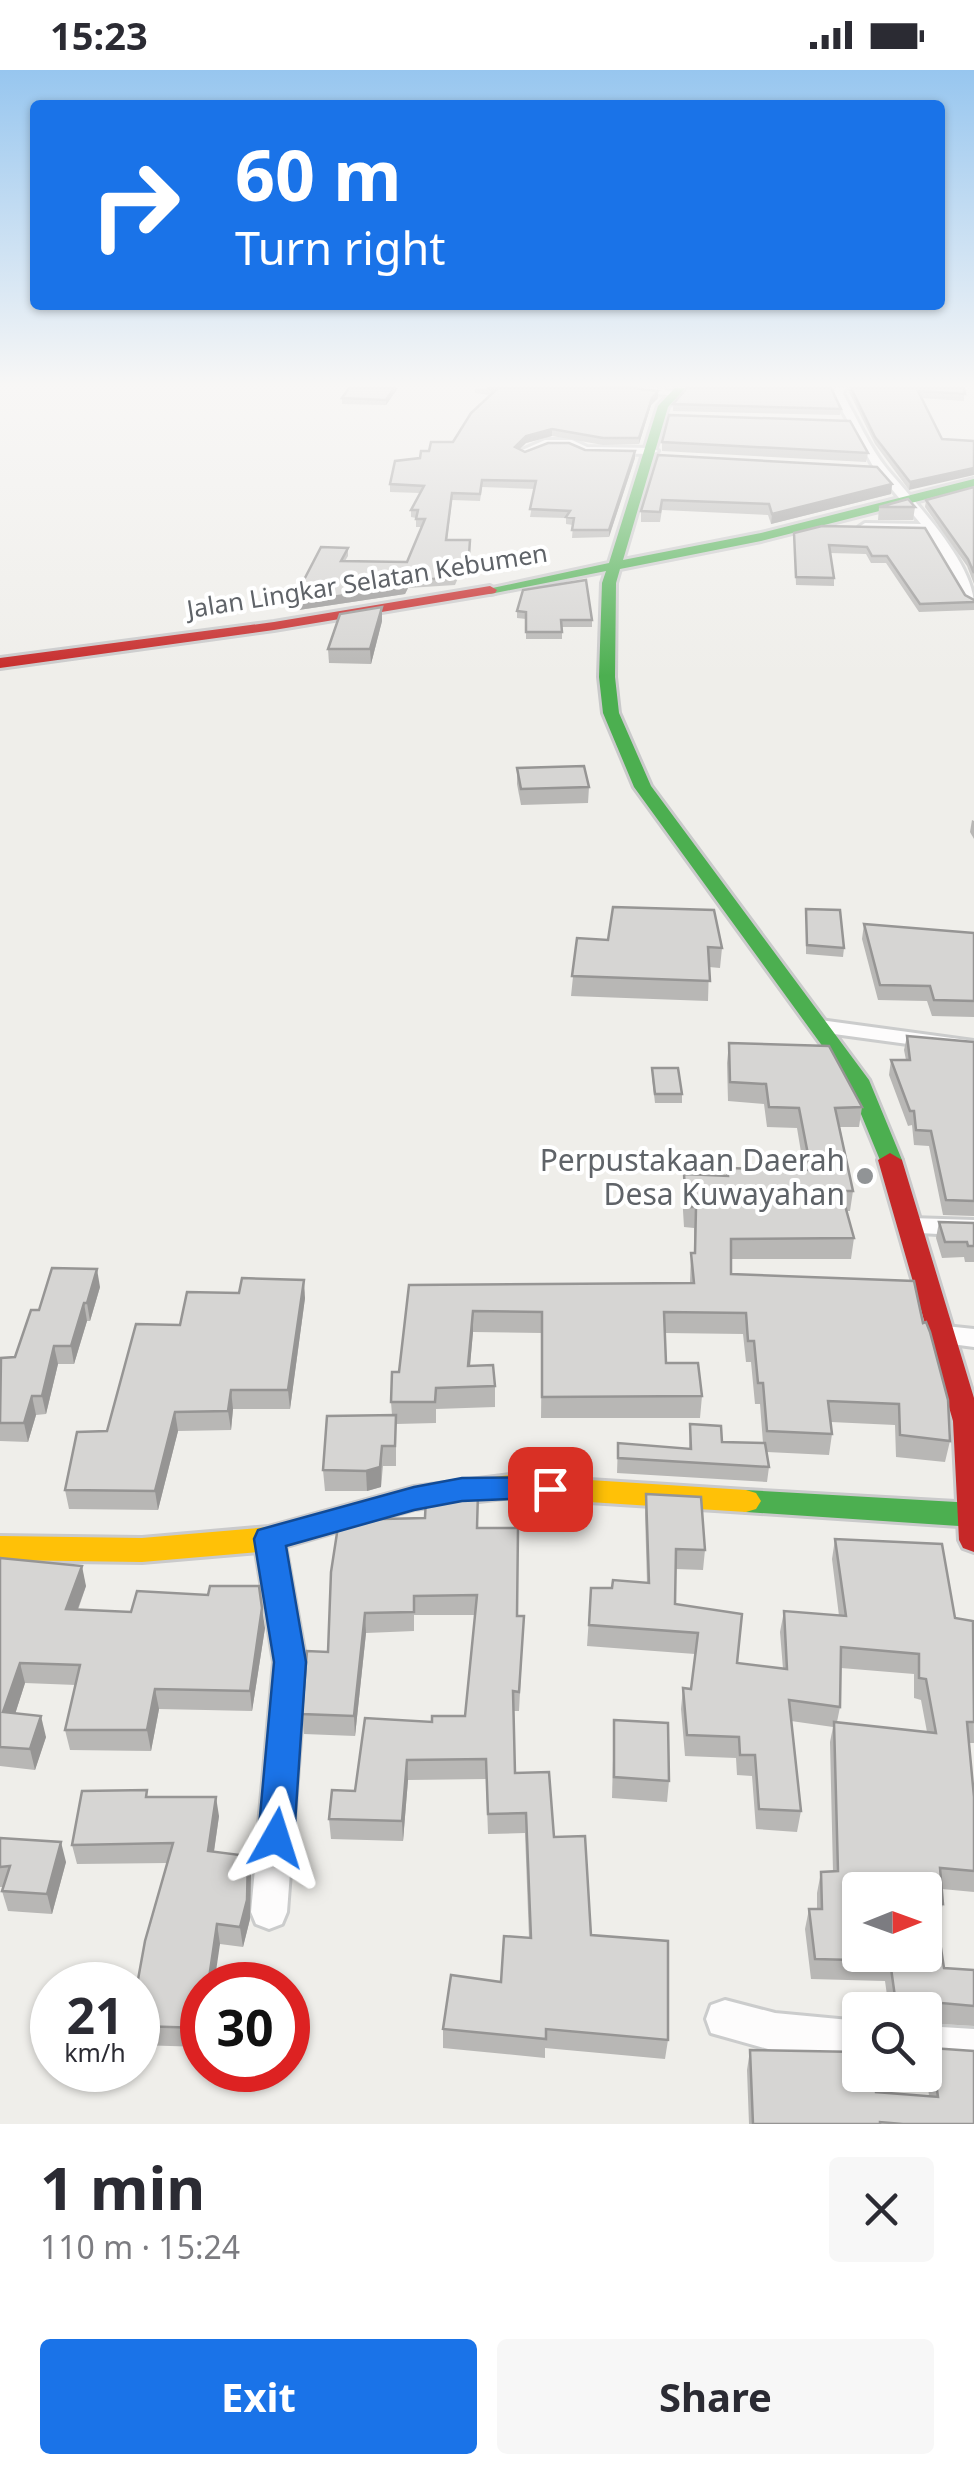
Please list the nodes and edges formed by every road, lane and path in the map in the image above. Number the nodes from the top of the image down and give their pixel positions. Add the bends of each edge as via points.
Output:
1 (645, 484) edge
2 (894, 484) edge
3 (971, 484) edge
4 (910, 502) junction
5 (811, 527) junction
6 (930, 528) junction
7 (614, 567) junction
8 (974, 601) edge
9 (0, 662) edge
10 (820, 1026) junction
11 (974, 1047) edge
12 (911, 1226) junction
13 (974, 1228) edge
14 (945, 1335) junction
15 (974, 1338) edge
16 (973, 1515) edge
17 (269, 1539) junction
18 (974, 1540) edge
19 (0, 1548) edge
20 (269, 1912) dead end
21 (725, 2020) dead end
22 (842, 2038) edge
23 (942, 2046) edge
24 (974, 2048) edge

1 - 7 main road
2 - 4 street
3 - 4 main road, Jalan Lingkar Selatan Kebumen
4 - 5 main road, Jalan Lingkar Selatan Kebumen
4 - 6 street
5 - 6 street
5 - 7 main road, Jalan Lingkar Selatan Kebumen
6 - 8 street
7 - 9 main road, Jalan Lingkar Selatan Kebumen via 370,611
7 - 10 main road via 607,677 625,752 643,787
10 - 11 street
10 - 12 main road via 879,1125
12 - 13 street
12 - 14 main road
14 - 15 street
14 - 16 main road via 967,1422
16 - 17 main road via 511,1486 414,1498
16 - 18 main road
17 - 19 main road via 142,1550
17 - 20 street via 290,1662
21 - 22 street
23 - 24 street

